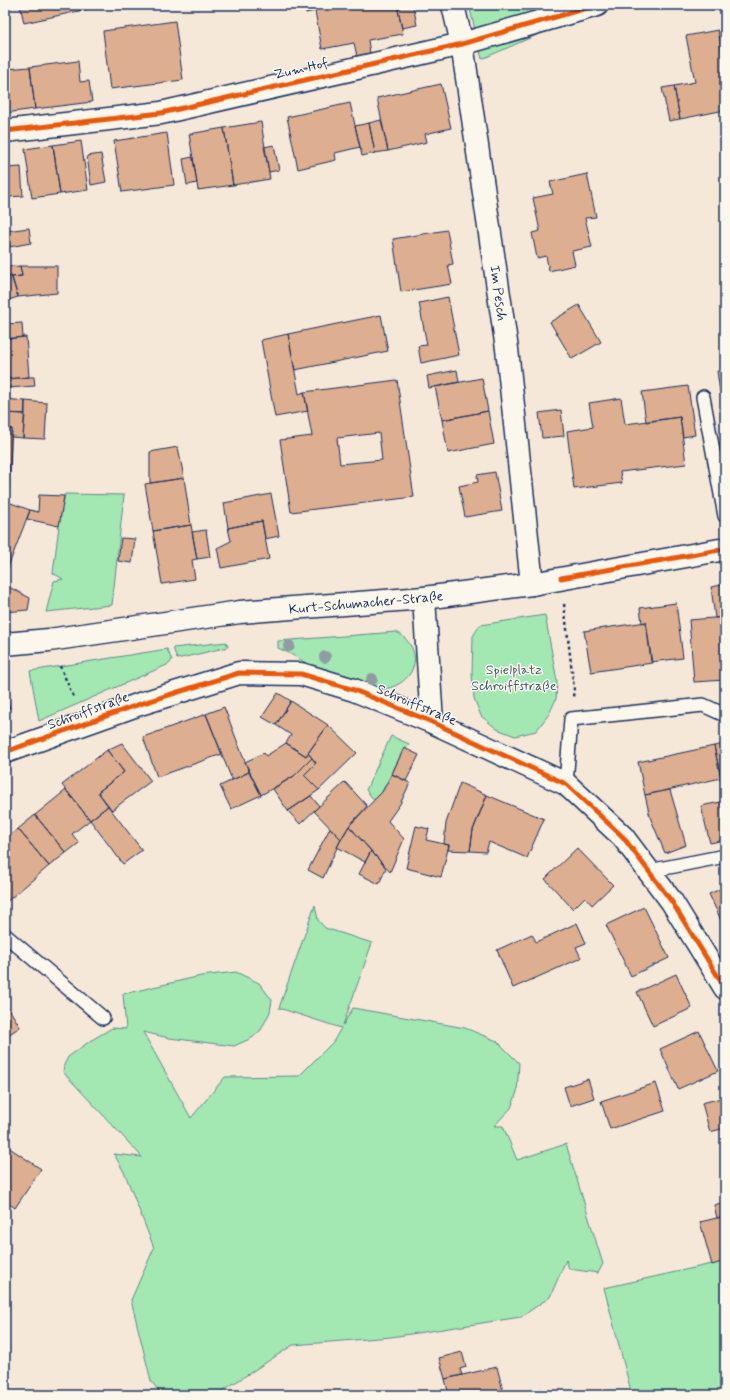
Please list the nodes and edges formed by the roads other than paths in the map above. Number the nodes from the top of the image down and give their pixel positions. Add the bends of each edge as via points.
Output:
1 (453, 5) edge
2 (597, 5) edge
3 (462, 44) junction
4 (5, 131) edge
5 (703, 397) dead end
6 (725, 516) edge
7 (725, 549) edge
8 (532, 584) junction
9 (424, 598) junction
10 (5, 644) edge
11 (725, 715) edge
12 (432, 722) junction
13 (5, 752) edge
14 (566, 784) junction
15 (725, 856) edge
16 (649, 871) junction
17 (5, 935) edge
18 (725, 988) edge
19 (104, 1018) dead end

1 - 3 street, Im Pesch
2 - 3 street, Zum Hof
3 - 4 street, Zum Hof via 162,113
3 - 8 street, Im Pesch via 507,349
5 - 6 lane
7 - 8 street, Kurt-Schumacher-Straße
8 - 9 street, Kurt-Schumacher-Straße
9 - 10 street, Kurt-Schumacher-Straße via 240,612
9 - 12 street, Schroiffstraße
11 - 14 lane via 703,705 571,719
12 - 13 street, Schroiffstraße via 354,690 301,674 239,673 140,704
12 - 14 street, Schroiffstraße
14 - 16 street, Schroiffstraße via 623,837
15 - 16 lane
16 - 18 street, Schroiffstraße via 672,902
17 - 19 lane

